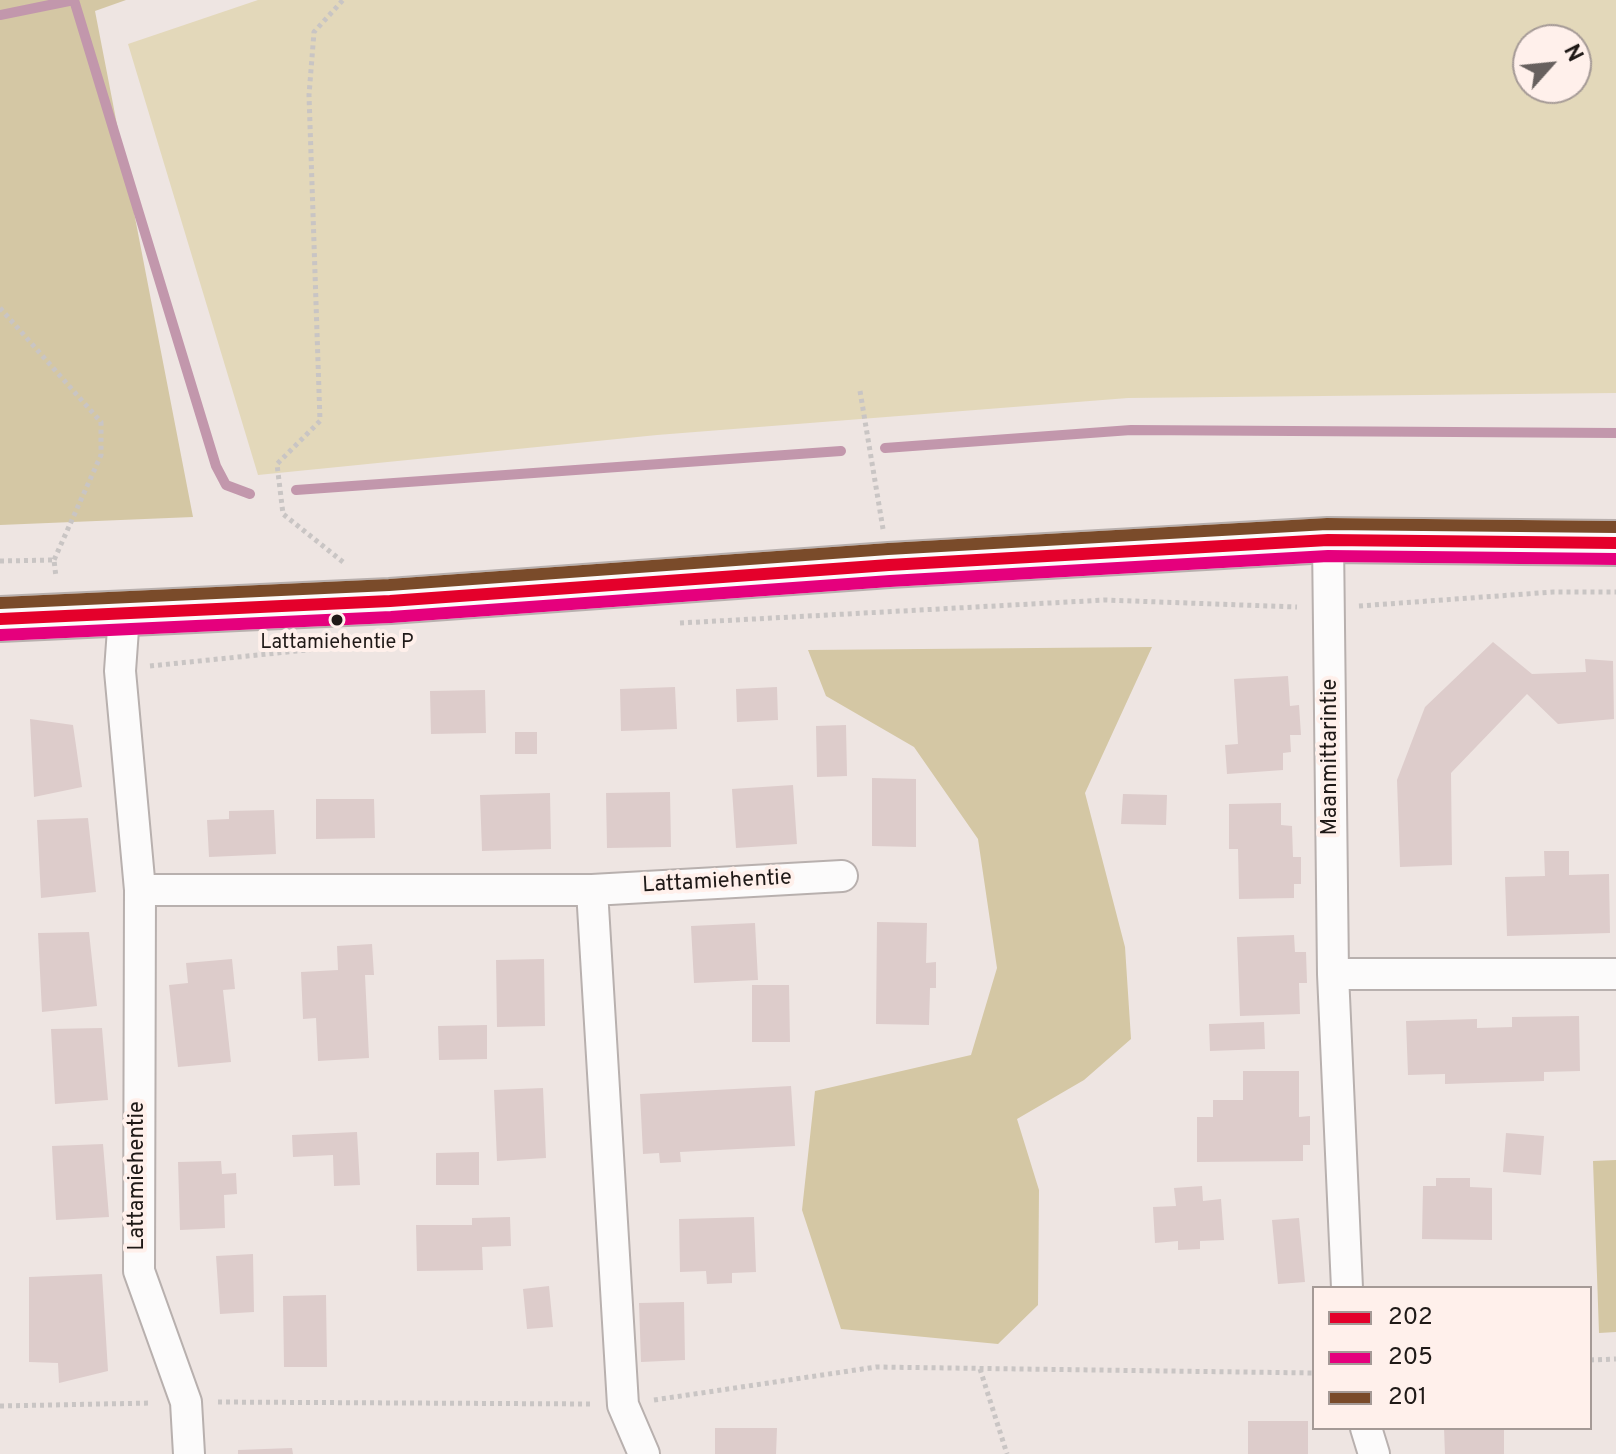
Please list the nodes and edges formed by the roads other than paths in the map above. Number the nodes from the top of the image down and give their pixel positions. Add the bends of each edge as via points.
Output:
1 (1328, 540) junction
2 (1616, 543) edge
3 (124, 615) junction
4 (0, 619) edge
5 (842, 876) dead end
6 (140, 890) junction
7 (592, 890) junction
8 (1333, 974) junction
9 (1616, 974) edge
10 (1347, 1286) edge
11 (1367, 1430) edge
12 (189, 1454) edge
13 (644, 1454) edge
14 (1374, 1454) edge

1 - 2 street
1 - 3 street
1 - 8 street, Maanmittarintie
3 - 4 street
3 - 6 street, Lattamiehentie via 120,671
5 - 7 street, Lattamiehentie
6 - 7 street, Lattamiehentie
6 - 12 street, Lattamiehentie via 139,1271 186,1402
7 - 13 street via 623,1405
8 - 9 street
8 - 10 street, Maanmittarintie
11 - 14 street

